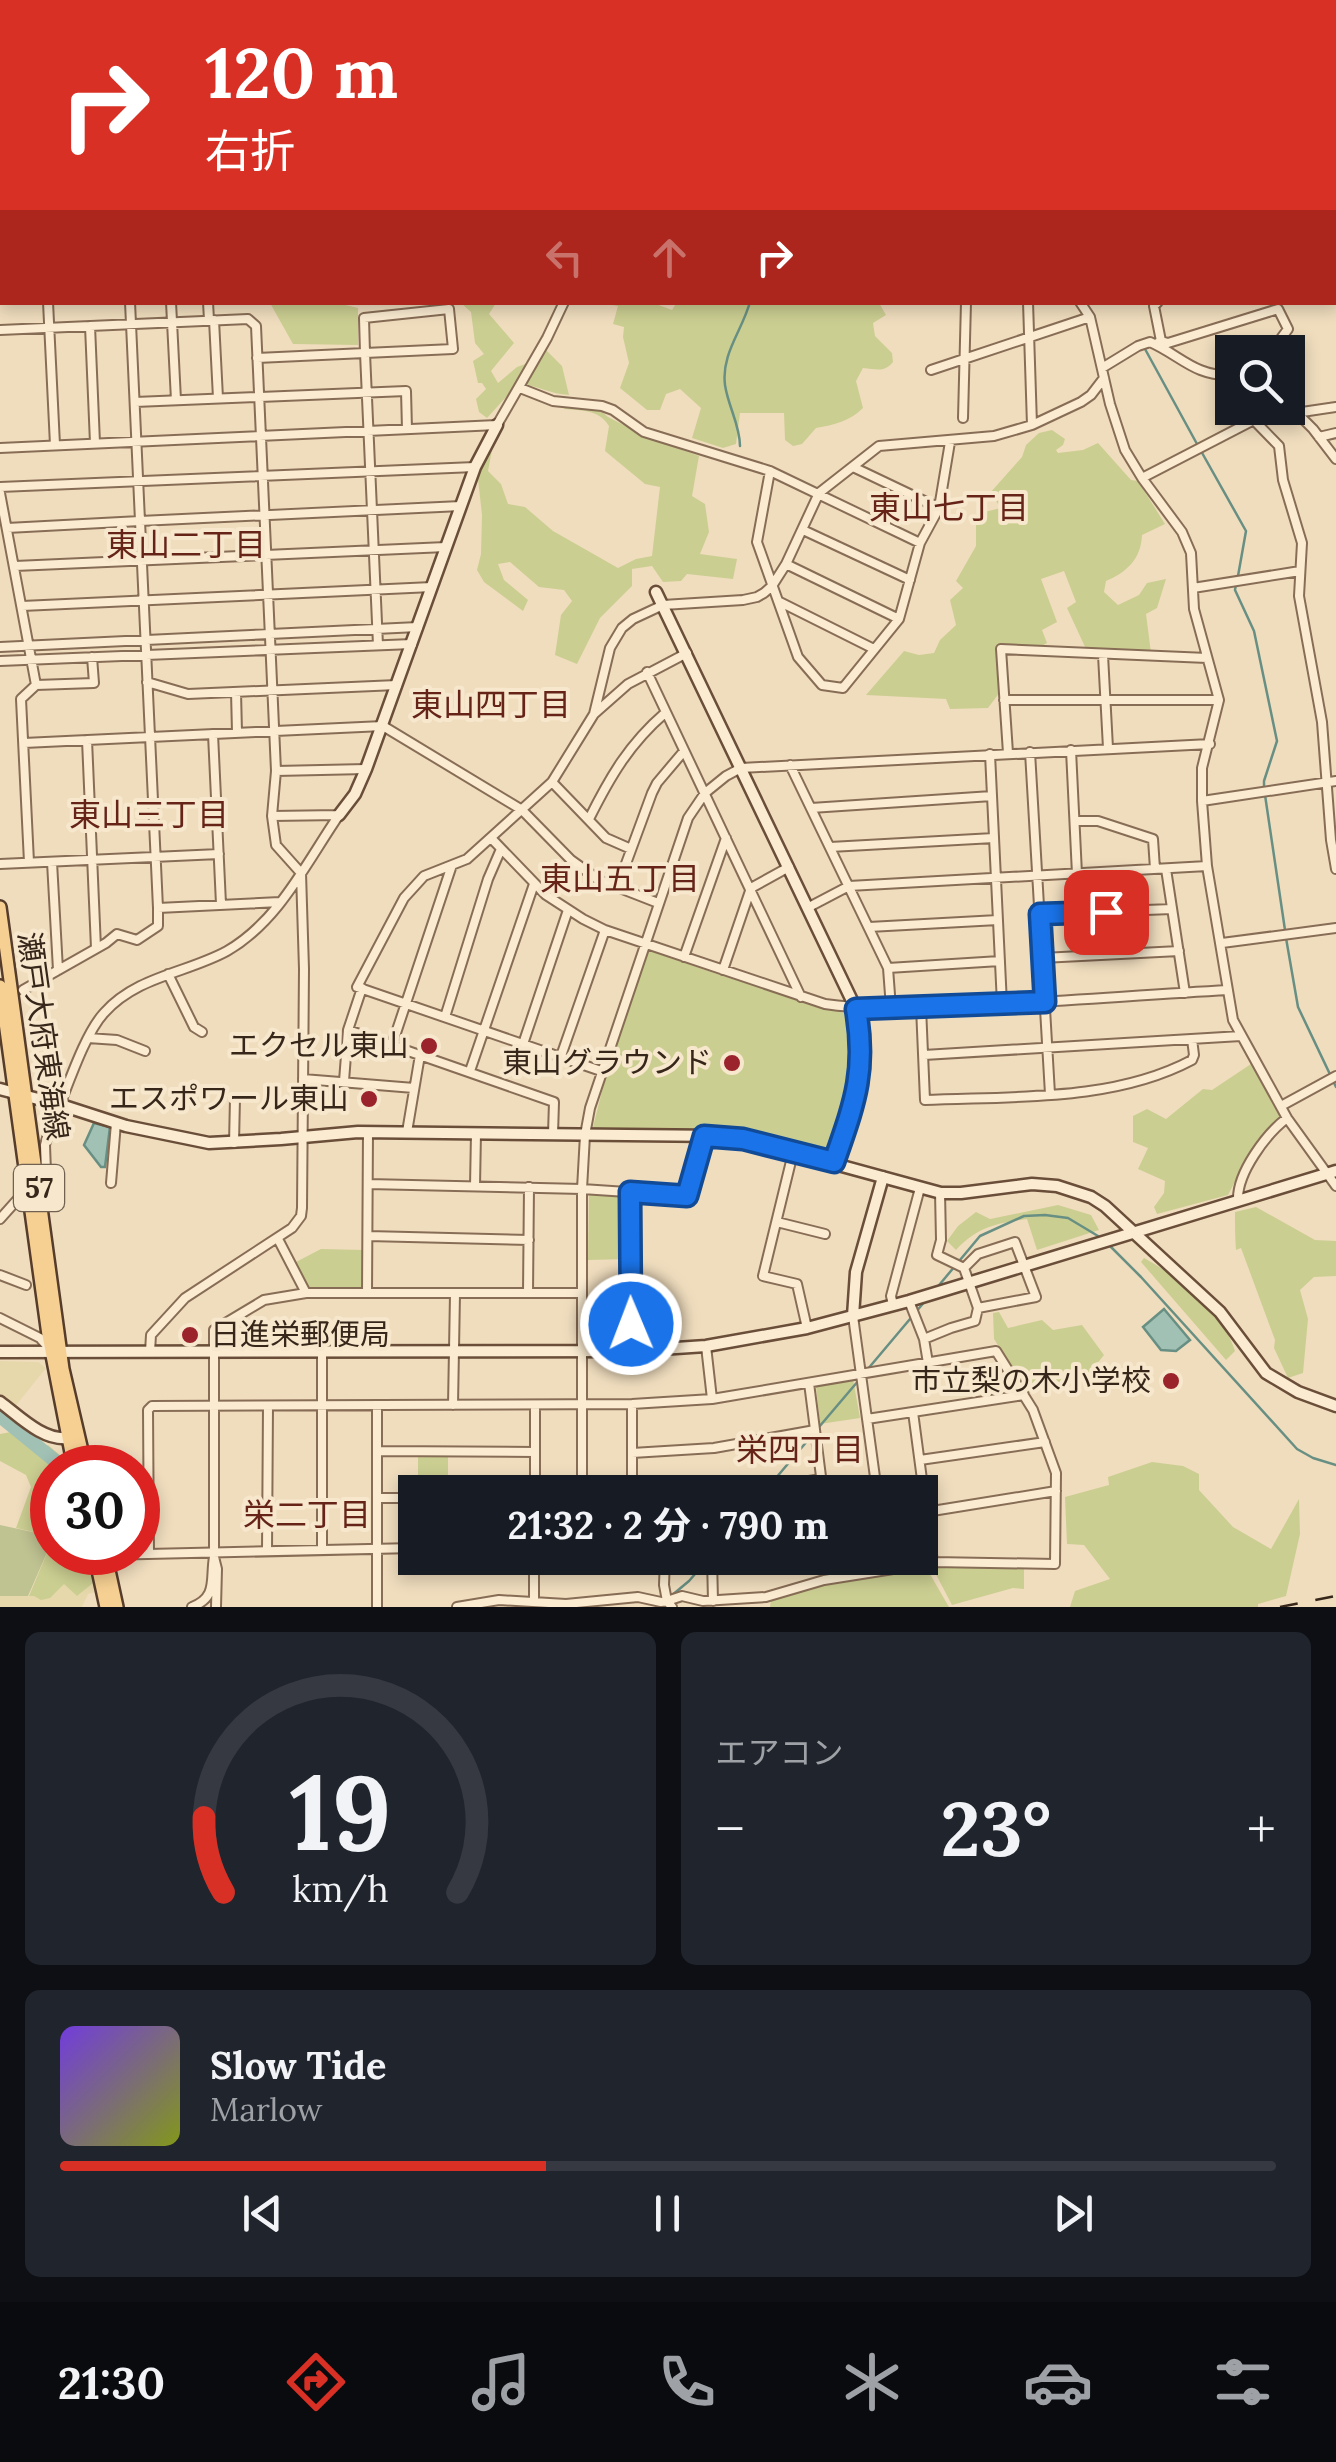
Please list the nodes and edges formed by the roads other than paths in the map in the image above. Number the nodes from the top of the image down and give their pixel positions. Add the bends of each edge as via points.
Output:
1 (48, 305) edge
2 (130, 305) edge
3 (171, 305) edge
4 (209, 305) edge
5 (562, 305) edge
6 (966, 305) edge
7 (1028, 305) edge
8 (1082, 305) edge
9 (1155, 305) edge
10 (1276, 306) edge
11 (1090, 317) junction
12 (212, 320) junction
13 (172, 322) junction
14 (131, 324) junction
15 (90, 326) junction
16 (50, 327) junction
17 (0, 330) edge
18 (1283, 335) edge
19 (1029, 338) junction
20 (1159, 343) junction
21 (365, 353) junction
22 (258, 358) junction
23 (964, 359) junction
24 (931, 370) dead end
25 (1215, 372) edge
26 (1103, 373) junction
27 (520, 388) junction
28 (367, 392) junction
29 (259, 397) junction
30 (218, 398) junction
31 (176, 400) junction
32 (135, 402) junction
33 (1336, 407) edge
34 (1305, 412) edge
35 (963, 418) dead end
36 (1305, 422) edge
37 (497, 425) junction
38 (1032, 425) junction
39 (1244, 425) edge
40 (1259, 425) edge
41 (407, 429) junction
42 (368, 432) junction
43 (1336, 433) edge
44 (261, 436) junction
45 (1319, 436) junction
46 (136, 441) junction
47 (95, 442) junction
48 (950, 442) junction
49 (55, 444) junction
50 (0, 448) edge
51 (1336, 459) edge
52 (853, 466) junction
53 (475, 468) junction
54 (370, 470) junction
55 (770, 472) junction
56 (263, 476) junction
57 (1142, 478) junction
58 (138, 481) junction
59 (0, 490) edge
60 (819, 493) junction
61 (461, 506) junction
62 (939, 508) junction
63 (372, 510) junction
64 (264, 515) junction
65 (140, 521) junction
66 (7, 528) junction
67 (802, 530) junction
68 (920, 543) junction
69 (446, 547) junction
70 (374, 549) junction
71 (266, 554) junction
72 (142, 560) junction
73 (786, 564) junction
74 (15, 566) junction
75 (1300, 571) junction
76 (910, 580) junction
77 (772, 586) junction
78 (432, 588) junction
79 (1192, 588) junction
80 (376, 589) junction
81 (656, 592) dead end
82 (268, 594) junction
83 (144, 600) junction
84 (780, 602) junction
85 (663, 605) junction
86 (22, 606) junction
87 (899, 619) junction
88 (418, 627) junction
89 (377, 629) junction
90 (269, 634) junction
91 (144, 640) junction
92 (378, 644) junction
93 (412, 644) junction
94 (30, 646) junction
95 (0, 648) edge
96 (874, 649) junction
97 (270, 650) junction
98 (686, 653) junction
99 (1103, 655) junction
100 (145, 656) junction
101 (92, 657) junction
102 (32, 658) junction
103 (1208, 658) junction
104 (0, 661) edge
105 (648, 672) junction
106 (147, 682) junction
107 (36, 685) junction
108 (397, 686) junction
109 (273, 690) junction
110 (236, 692) junction
111 (1004, 700) junction
112 (1106, 700) junction
113 (1219, 700) junction
114 (666, 712) junction
115 (594, 714) junction
116 (383, 726) junction
117 (274, 731) junction
118 (238, 732) junction
119 (213, 734) junction
120 (150, 736) junction
121 (87, 740) junction
122 (24, 743) junction
123 (1210, 744) junction
124 (1108, 748) junction
125 (1071, 750) junction
126 (684, 752) junction
127 (1030, 752) junction
128 (1008, 753) junction
129 (990, 754) junction
130 (790, 764) junction
131 (741, 768) junction
132 (366, 769) junction
133 (276, 771) junction
134 (552, 782) junction
135 (1331, 782) edge
136 (706, 793) junction
137 (992, 796) junction
138 (1202, 800) junction
139 (811, 808) junction
140 (522, 810) junction
141 (339, 815) junction
142 (272, 816) junction
143 (588, 819) junction
144 (1074, 821) junction
145 (491, 838) junction
146 (726, 838) junction
147 (994, 838) junction
148 (830, 848) junction
149 (501, 849) junction
150 (630, 850) junction
151 (219, 854) junction
152 (156, 856) junction
153 (92, 859) junction
154 (29, 862) junction
155 (52, 862) junction
156 (0, 864) edge
157 (452, 865) junction
158 (1207, 866) junction
159 (789, 868) junction
160 (1160, 869) junction
161 (1336, 869) edge
162 (301, 872) junction
163 (1077, 874) junction
164 (1038, 876) junction
165 (996, 878) junction
166 (534, 884) junction
167 (850, 886) junction
168 (617, 888) junction
169 (752, 888) junction
170 (280, 902) junction
171 (658, 902) junction
172 (221, 904) junction
173 (809, 906) junction
174 (0, 907) edge
175 (158, 908) junction
176 (1172, 909) junction
177 (568, 910) junction
178 (1040, 914) junction
179 (998, 920) junction
180 (869, 926) junction
181 (1336, 928) edge
182 (605, 930) junction
183 (644, 943) junction
184 (1222, 943) junction
185 (96, 948) junction
186 (1179, 950) junction
187 (684, 957) junction
188 (1042, 958) junction
189 (1000, 961) junction
190 (888, 968) junction
191 (58, 970) junction
192 (724, 970) junction
193 (168, 974) junction
194 (0, 986) edge
195 (362, 988) junction
196 (22, 990) dead end
197 (1228, 990) junction
198 (1185, 992) junction
199 (802, 997) junction
200 (1045, 1002) junction
201 (406, 1004) junction
202 (1002, 1004) junction
203 (920, 1007) junction
204 (891, 1008) junction
205 (856, 1009) junction
206 (445, 1017) junction
207 (348, 1030) junction
208 (484, 1030) junction
209 (202, 1032) dead end
210 (1241, 1036) junction
211 (88, 1038) junction
212 (1192, 1039) junction
213 (524, 1044) junction
214 (392, 1045) junction
215 (1047, 1048) junction
216 (145, 1051) dead end
217 (420, 1055) junction
218 (924, 1055) junction
219 (561, 1056) junction
220 (470, 1071) junction
221 (601, 1071) junction
222 (1336, 1076) edge
223 (302, 1079) junction
224 (344, 1082) junction
225 (414, 1088) junction
226 (0, 1090) edge
227 (1050, 1094) junction
228 (20, 1096) junction
229 (235, 1098) dead end
230 (61, 1105) junction
231 (1280, 1106) junction
232 (1287, 1118) junction
233 (116, 1123) junction
234 (368, 1132) junction
235 (406, 1132) junction
236 (476, 1133) junction
237 (554, 1134) junction
238 (585, 1135) junction
239 (704, 1136) junction
240 (302, 1137) junction
241 (234, 1142) junction
242 (794, 1153) junction
243 (834, 1162) junction
244 (1331, 1172) edge
245 (43, 1175) dead end
246 (883, 1177) junction
247 (110, 1183) dead end
248 (368, 1184) junction
249 (474, 1186) junction
250 (1336, 1186) edge
251 (529, 1187) junction
252 (920, 1188) junction
253 (582, 1189) junction
254 (630, 1192) junction
255 (940, 1192) junction
256 (1238, 1200) junction
257 (0, 1205) edge
258 (0, 1219) edge
259 (776, 1222) junction
260 (1133, 1232) junction
261 (825, 1234) dead end
262 (368, 1236) junction
263 (278, 1239) junction
264 (529, 1240) junction
265 (1025, 1265) junction
266 (964, 1268) junction
267 (0, 1275) edge
268 (968, 1282) junction
269 (26, 1285) dead end
270 (528, 1293) junction
271 (581, 1293) junction
272 (306, 1294) junction
273 (368, 1294) junction
274 (455, 1294) junction
275 (909, 1301) junction
276 (893, 1305) junction
277 (978, 1308) junction
278 (853, 1316) junction
279 (0, 1318) edge
280 (807, 1328) junction
281 (924, 1339) junction
282 (706, 1346) junction
283 (56, 1351) junction
284 (582, 1351) junction
285 (631, 1351) junction
286 (0, 1352) edge
287 (150, 1352) junction
288 (453, 1352) junction
289 (214, 1353) junction
290 (322, 1353) junction
291 (928, 1362) junction
292 (861, 1374) junction
293 (809, 1383) junction
294 (1024, 1395) junction
295 (712, 1399) junction
296 (0, 1402) edge
297 (453, 1404) junction
298 (581, 1404) junction
299 (632, 1404) junction
300 (216, 1405) junction
301 (534, 1405) junction
302 (268, 1406) junction
303 (323, 1406) junction
304 (377, 1406) junction
305 (1336, 1406) edge
306 (913, 1412) junction
307 (867, 1418) junction
308 (816, 1430) junction
309 (68, 1438) junction
310 (1045, 1442) junction
311 (69, 1445) edge
312 (81, 1445) edge
313 (148, 1445) edge
314 (377, 1451) junction
315 (534, 1452) junction
316 (632, 1454) junction
317 (920, 1460) junction
318 (535, 1475) edge
319 (582, 1475) edge
320 (632, 1475) edge
321 (822, 1475) edge
322 (875, 1475) edge
323 (922, 1475) edge
324 (1056, 1492) junction
325 (378, 1498) junction
326 (398, 1498) edge
327 (938, 1510) edge
328 (378, 1548) junction
329 (398, 1548) edge
330 (322, 1549) junction
331 (267, 1551) junction
332 (160, 1552) edge
333 (214, 1554) junction
334 (938, 1562) edge
335 (102, 1575) edge
336 (107, 1575) edge
337 (534, 1575) edge
338 (664, 1575) edge
339 (712, 1575) edge
340 (855, 1575) edge
341 (712, 1601) junction
342 (534, 1602) junction
343 (669, 1604) edge
344 (106, 1607) edge
345 (118, 1607) edge
346 (192, 1607) edge
347 (216, 1607) edge
348 (377, 1607) edge
349 (457, 1607) edge

1 - 16 street
2 - 14 street
3 - 13 street
4 - 12 street
5 - 27 street
6 - 23 street
7 - 19 street
8 - 11 street
9 - 20 street
10 - 18 street via 1288,328
10 - 20 street
11 - 19 street
11 - 26 street
12 - 13 street
12 - 22 street via 254,323
12 - 30 street
13 - 14 street
13 - 31 street
14 - 15 street
14 - 32 street
15 - 16 street
15 - 47 street
16 - 17 street
16 - 49 street
19 - 23 street
19 - 38 street
20 - 25 street via 1185,364
20 - 26 street via 1138,346
21 - 21 street via 364,318 451,312 453,349
21 - 22 street
21 - 28 street
22 - 29 street
23 - 24 street
23 - 35 street
26 - 38 street via 1091,395
26 - 57 street via 1119,436
27 - 37 street
27 - 55 street via 553,401 602,406 644,432
28 - 29 street
28 - 41 street via 406,391
28 - 42 street
29 - 30 street
29 - 44 street
30 - 31 street
31 - 32 street
32 - 46 street
33 - 34 street
36 - 45 street
37 - 41 street
37 - 53 street
38 - 48 street
39 - 57 street
40 - 75 street via 1281,451 1302,543
41 - 42 street
42 - 44 street
42 - 54 street
43 - 45 street
44 - 46 street
44 - 56 street
45 - 51 street
46 - 47 street
46 - 58 street
47 - 49 street
48 - 52 street via 879,446
48 - 62 street
49 - 50 street
52 - 60 street
52 - 62 street
53 - 54 street
53 - 61 street
54 - 56 street
54 - 63 street
55 - 60 street
55 - 77 street via 757,542
56 - 58 street
56 - 64 street
57 - 79 street via 1182,532 1191,553
58 - 59 street
58 - 65 street
59 - 66 street
60 - 67 street
60 - 68 street
61 - 63 street
61 - 69 street
62 - 68 street
63 - 64 street
63 - 70 street
64 - 65 street
64 - 71 street
65 - 66 street
65 - 72 street
66 - 74 street
67 - 73 street
67 - 76 street
68 - 76 street
69 - 70 street
69 - 78 street
70 - 71 street
70 - 80 street
71 - 72 street
71 - 82 street
72 - 74 street
72 - 83 street
73 - 77 street
73 - 87 street
74 - 86 street
75 - 79 street
75 - 135 street
76 - 87 street
77 - 84 street
77 - 85 street via 756,598
78 - 80 street
78 - 88 street
79 - 103 street
80 - 82 street
80 - 89 street
81 - 85 street
82 - 83 street
82 - 90 street
83 - 86 street
83 - 91 street
84 - 96 street
84 - 96 street via 798,657 822,685 843,688
85 - 98 street
85 - 115 street via 633,619 615,638
86 - 94 street
87 - 96 street
88 - 89 street
88 - 93 street
89 - 90 street
89 - 92 street
90 - 91 street
90 - 97 street
91 - 94 street
91 - 100 street
92 - 93 street
92 - 97 street
93 - 108 street
94 - 95 street
94 - 102 street
97 - 100 street
97 - 109 street
98 - 105 street
98 - 131 street
99 - 103 street
99 - 111 street via 1001,649
99 - 112 street
100 - 101 street
100 - 106 street
101 - 102 street
101 - 107 street via 94,683
102 - 104 street
102 - 107 street
103 - 113 street
105 - 114 street
105 - 115 street
106 - 110 street via 188,694
106 - 120 street
107 - 122 street via 21,700
108 - 109 street
108 - 116 street
109 - 110 street
109 - 117 street
110 - 118 street
111 - 112 street
111 - 128 street
112 - 113 street
112 - 124 street
113 - 123 street
114 - 126 street
114 - 143 street via 626,753
115 - 134 street
116 - 117 street
116 - 132 street
116 - 140 street
117 - 118 street
117 - 133 street
118 - 119 street
119 - 120 street
119 - 151 street
120 - 121 street
120 - 152 street
121 - 122 street
121 - 153 street
122 - 154 street
123 - 124 street
123 - 138 street
124 - 125 street
125 - 127 street
125 - 144 street
126 - 136 street
126 - 150 street via 652,793
127 - 128 street
127 - 164 street
128 - 129 street
129 - 130 street
129 - 137 street
130 - 131 street
130 - 139 street
131 - 136 street
131 - 159 street
132 - 133 street
132 - 141 street
133 - 142 street
134 - 140 street
134 - 143 street
135 - 138 street
135 - 161 street
136 - 146 street
136 - 171 street via 688,818
137 - 139 street
137 - 147 street
138 - 158 street
139 - 148 street
140 - 145 street
140 - 168 street via 571,860
141 - 142 street
141 - 162 street
142 - 162 street via 276,845
143 - 150 street
144 - 160 street via 1098,820 1154,839
144 - 163 street
145 - 149 street
145 - 157 street
146 - 169 street
146 - 187 street
147 - 148 street
147 - 165 street
148 - 167 street
149 - 166 street
149 - 206 street
150 - 168 street
151 - 152 street
151 - 172 street
152 - 153 street
152 - 175 street
153 - 155 street
153 - 185 street
154 - 155 street
154 - 156 street
155 - 191 street
157 - 195 street via 424,876 404,898 357,987
157 - 201 street
158 - 160 street
158 - 184 street
159 - 169 street
159 - 173 street
160 - 163 street
160 - 176 street
162 - 170 street
162 - 223 street
163 - 164 street
164 - 165 street
164 - 178 street
165 - 167 street
165 - 179 street
166 - 177 street
166 - 208 street
167 - 173 street
167 - 180 street
168 - 171 street
169 - 192 street
169 - 199 street
170 - 172 street
170 - 193 street via 228,950
171 - 183 street
172 - 175 street
173 - 205 street
174 - 228 main road, 瀬戸大府東海線 / 57
175 - 185 street via 158,926 137,940 117,934
176 - 178 street
176 - 186 street
177 - 182 street
177 - 213 street
178 - 188 street
179 - 180 street
179 - 189 street
180 - 190 street
181 - 184 street
182 - 183 street
182 - 219 street
183 - 187 street
183 - 221 street
184 - 197 street
185 - 191 street
186 - 188 street
186 - 198 street
187 - 192 street
188 - 200 street
189 - 190 street
189 - 202 street
190 - 204 street
191 - 196 street
192 - 199 street
193 - 209 street
193 - 211 street via 107,1009
194 - 228 main road, 瀬戸大府東海線 / 57
195 - 201 street
195 - 207 street
197 - 198 street
197 - 210 street
198 - 200 street
199 - 205 street
200 - 202 street
200 - 215 street
201 - 206 street
201 - 214 street
202 - 203 street
203 - 204 street
203 - 218 street
204 - 205 street
205 - 243 street via 860,1080
206 - 208 street
207 - 214 street
207 - 224 street
208 - 213 street
208 - 220 street
210 - 212 street
210 - 231 street
211 - 216 street
211 - 230 street
212 - 215 street
212 - 227 street via 1192,1060 1156,1077
213 - 219 street
214 - 217 street
215 - 218 street
215 - 227 street
217 - 220 street
217 - 225 street
218 - 227 street via 925,1100
219 - 221 street
220 - 237 street via 554,1102
221 - 238 street
222 - 231 street
223 - 224 street
223 - 240 street
224 - 225 street
225 - 235 street
226 - 228 street
228 - 230 street
228 - 283 main road, 瀬戸大府東海線 / 57
229 - 241 street
230 - 233 street
230 - 245 street via 45,1145
231 - 232 street
232 - 244 street
232 - 256 street via 1258,1149
233 - 241 street
233 - 247 street
234 - 235 street
234 - 240 street
234 - 248 street
235 - 236 street
236 - 237 street
236 - 249 street
237 - 238 street
238 - 239 street
238 - 253 street
239 - 242 street
239 - 254 street via 687,1196
240 - 241 street
240 - 263 street via 301,1216
242 - 243 street
242 - 259 street
243 - 246 street
244 - 250 street
244 - 256 street
246 - 252 street
246 - 278 street via 856,1272
248 - 249 street
248 - 262 street
249 - 251 street
251 - 253 street
251 - 264 street
252 - 255 street
252 - 276 street
253 - 254 street
253 - 271 street
254 - 285 street
255 - 260 street via 1057,1186 1106,1206
255 - 266 street via 942,1240 936,1255
256 - 260 street
257 - 258 street via 15,1203
259 - 261 street
259 - 280 street via 763,1276 797,1284
260 - 265 street
260 - 305 street via 1220,1312 1266,1373
262 - 264 street
262 - 273 street
263 - 272 street
263 - 287 street via 185,1298 151,1335
264 - 270 street
265 - 266 street via 1015,1242 978,1254
265 - 268 street
265 - 277 street via 1036,1297
266 - 268 street
267 - 269 street
268 - 275 street
268 - 277 street
270 - 271 street
270 - 274 street
271 - 284 street
272 - 273 street
272 - 289 street via 264,1300 214,1330
273 - 274 street
274 - 288 street
275 - 276 street
275 - 281 street
276 - 278 street
277 - 281 street via 975,1322
278 - 280 street
278 - 292 street
279 - 283 street
280 - 282 street
281 - 291 street
282 - 285 street
282 - 295 street
283 - 286 street
283 - 287 street
283 - 309 main road, 瀬戸大府東海線 / 57
283 - 312 main road, 瀬戸大府東海線 / 57
284 - 285 street
284 - 288 street
284 - 298 street
287 - 289 street
288 - 290 street
288 - 297 street
289 - 290 street
289 - 300 street
290 - 303 street
291 - 292 street
291 - 294 street via 996,1351
292 - 293 street
292 - 307 street
293 - 295 street
293 - 308 street
294 - 306 street
294 - 310 street
295 - 299 street
296 - 309 street via 46,1435
297 - 301 street
297 - 304 street
298 - 299 street
298 - 301 street
298 - 319 street
299 - 316 street
300 - 302 street
300 - 313 street via 148,1408
300 - 333 street
301 - 315 street
302 - 303 street
302 - 331 street
303 - 304 street
303 - 330 street
304 - 314 street
306 - 307 street
306 - 317 street
307 - 322 street
308 - 316 street
308 - 321 street
309 - 311 main road, 瀬戸大府東海線 / 57
310 - 317 street
310 - 324 street
314 - 315 street
314 - 325 street
315 - 318 street
316 - 320 street
317 - 323 street
324 - 327 street
324 - 334 street via 1055,1564
325 - 326 street
325 - 328 street
328 - 329 street
328 - 330 street
328 - 348 street
330 - 331 street
331 - 333 street
332 - 333 street
333 - 346 street via 208,1596
333 - 347 street
335 - 344 main road
336 - 345 main road
337 - 342 street
338 - 343 street
339 - 341 street
340 - 341 street via 766,1597
341 - 343 street via 682,1596
342 - 343 street via 638,1596
342 - 349 street

